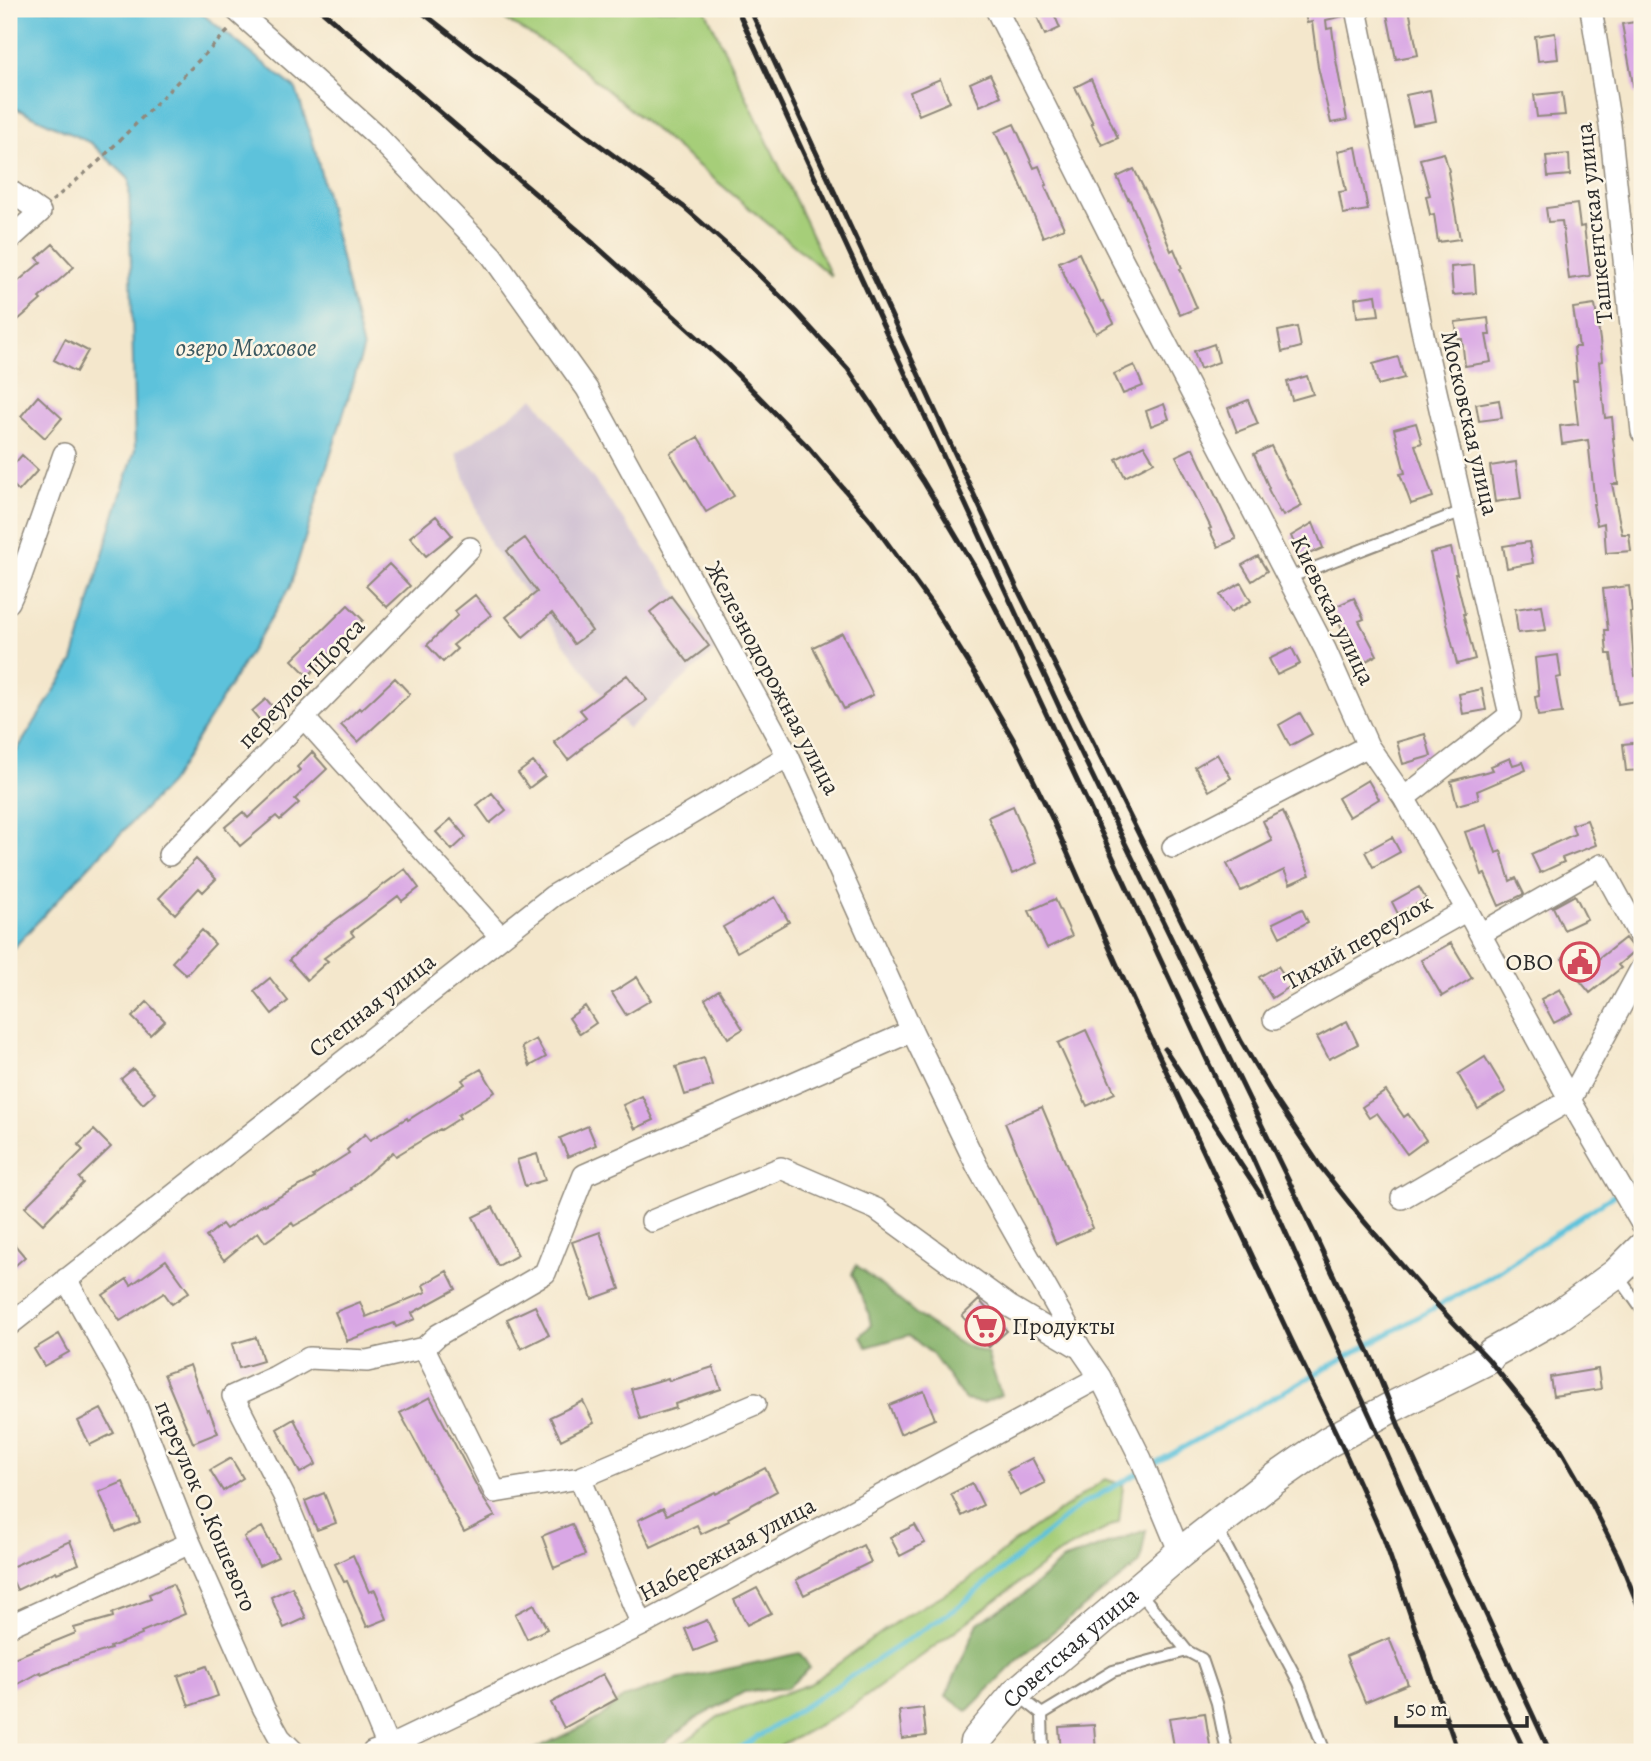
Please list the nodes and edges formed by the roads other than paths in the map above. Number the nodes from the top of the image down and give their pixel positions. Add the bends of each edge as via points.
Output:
1 (996, 9) edge
2 (1356, 9) edge
3 (1591, 9) edge
4 (232, 19) edge
5 (9, 190) edge
6 (9, 240) edge
7 (1642, 432) edge
8 (64, 454) dead end
9 (1463, 510) junction
10 (470, 548) dead end
11 (1289, 578) junction
12 (9, 602) edge
13 (304, 718) junction
14 (1368, 746) junction
15 (788, 756) junction
16 (1404, 798) junction
17 (1173, 847) dead end
18 (169, 855) dead end
19 (1467, 910) junction
20 (1480, 934) junction
21 (502, 937) junction
22 (1642, 940) edge
23 (1642, 967) edge
24 (1275, 1019) dead end
25 (912, 1031) junction
26 (1570, 1100) junction
27 (1402, 1198) dead end
28 (652, 1222) dead end
29 (1642, 1224) edge
30 (1642, 1248) edge
31 (1616, 1274) junction
32 (66, 1279) junction
33 (1642, 1310) edge
34 (9, 1325) edge
35 (424, 1348) junction
36 (1080, 1348) junction
37 (1100, 1377) junction
38 (755, 1404) dead end
39 (580, 1478) junction
40 (1215, 1524) junction
41 (190, 1543) junction
42 (1180, 1553) junction
43 (1138, 1590) junction
44 (642, 1625) junction
45 (9, 1626) edge
46 (1187, 1651) junction
47 (1016, 1693) junction
48 (1042, 1714) junction
49 (381, 1749) edge
50 (294, 1752) edge
51 (974, 1752) edge
52 (1043, 1752) edge
53 (1227, 1752) edge
54 (1325, 1752) edge

1 - 11 street, Киевская улица
2 - 9 street, Московская улица
3 - 7 street, Ташкентская улица via 1610,125
4 - 15 street, Железнодорожная улица via 376,135 492,256 587,389
5 - 6 street via 40,212
8 - 12 street
9 - 11 lane
9 - 16 street, Московская улица via 1510,715
10 - 13 street, переулок Щорса
11 - 14 street, Киевская улица
13 - 18 street, переулок Щорса
13 - 21 street
14 - 16 street, Киевская улица
14 - 17 street
15 - 21 street, Степная улица via 553,896
15 - 25 street, Железнодорожная улица
16 - 19 street, Киевская улица
19 - 20 street, Киевская улица
19 - 24 street, Тихий переулок
20 - 22 street via 1601,865
20 - 26 street, Киевская улица
21 - 32 street, Степная улица
23 - 26 street
25 - 35 street via 584,1175 545,1273 438,1335
25 - 36 street, Железнодорожная улица via 977,1166
26 - 27 street
26 - 29 street, Киевская улица
28 - 36 street via 780,1168 876,1209 1009,1306
30 - 31 main road, Советская улица
31 - 33 lane
31 - 40 main road, Советская улица via 1488,1359 1328,1442
32 - 34 street, Степная улица
32 - 41 street, переулок О.Кошевого via 135,1403
35 - 39 street via 495,1492
35 - 49 street via 367,1361 309,1358 233,1396 284,1496
36 - 37 street, Железнодорожная улица
37 - 42 street, Железнодорожная улица
37 - 44 street, Набережная улица
38 - 39 street
39 - 44 street
40 - 42 main road, Советская улица
40 - 54 lane via 1299,1683
41 - 45 street
41 - 50 street, переулок О.Кошевого via 264,1709
42 - 43 main road, Советская улица
43 - 46 lane
43 - 47 main road, Советская улица
44 - 49 street, Набережная улица
46 - 48 lane via 1113,1671
46 - 53 lane via 1202,1659
47 - 48 lane
47 - 51 main road, Советская улица via 975,1742
48 - 52 lane

